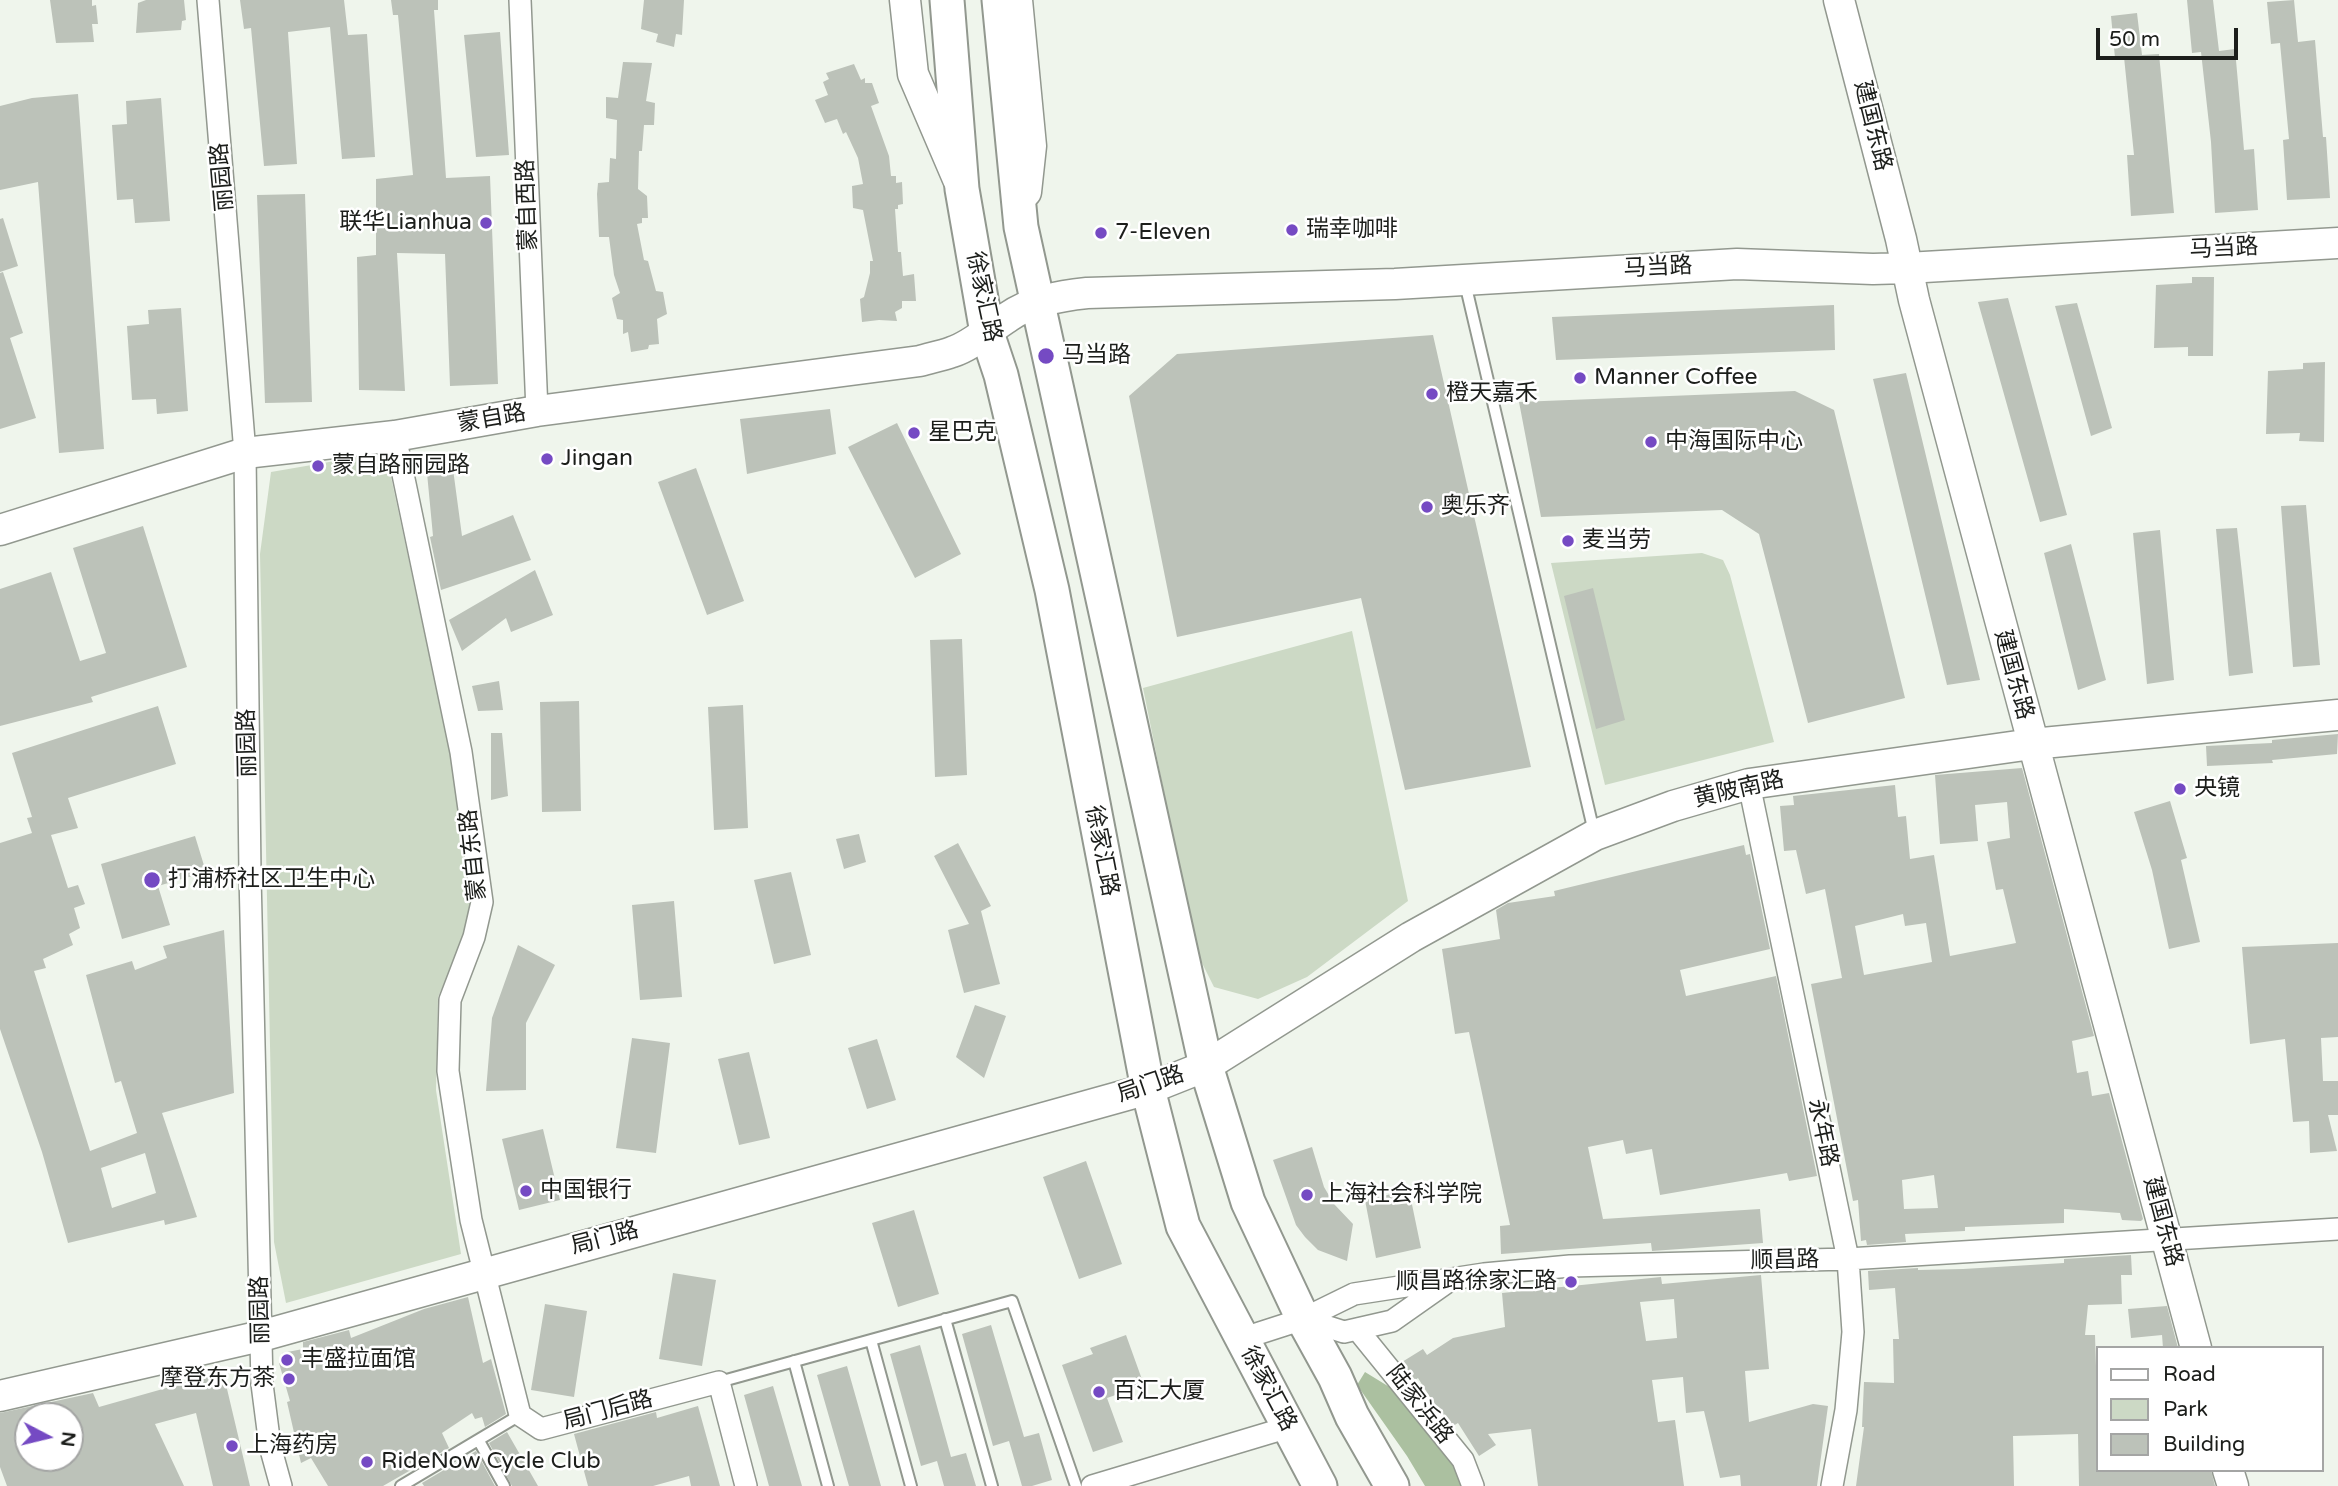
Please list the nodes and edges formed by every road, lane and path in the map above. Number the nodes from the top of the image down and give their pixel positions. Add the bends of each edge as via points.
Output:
1 (208, 0) edge
2 (520, 0) edge
3 (905, 0) edge
4 (925, 0) edge
5 (947, 0) edge
6 (977, 0) edge
7 (999, 0) edge
8 (1017, 0) edge
9 (1839, 0) edge
10 (962, 189) junction
11 (1021, 227) junction
12 (2338, 243) edge
13 (1907, 268) junction
14 (1464, 280) junction
15 (1038, 302) junction
16 (988, 333) junction
17 (537, 411) junction
18 (395, 436) junction
19 (244, 453) junction
20 (0, 530) edge
21 (2338, 715) edge
22 (2032, 744) junction
23 (1749, 784) junction
24 (1595, 835) junction
25 (1206, 1066) junction
26 (1148, 1088) junction
27 (2338, 1229) edge
28 (2167, 1240) junction
29 (1849, 1259) junction
30 (483, 1273) junction
31 (1450, 1280) junction
32 (946, 1319) junction
33 (1303, 1319) junction
34 (1357, 1329) junction
35 (261, 1336) junction
36 (1241, 1339) junction
37 (871, 1340) junction
38 (2195, 1346) edge
39 (794, 1361) junction
40 (719, 1382) junction
41 (0, 1396) edge
42 (520, 1415) junction
43 (1289, 1427) junction
44 (479, 1441) junction
45 (408, 1484) edge
46 (281, 1486) edge
47 (504, 1486) edge
48 (746, 1486) edge
49 (828, 1486) edge
50 (911, 1486) edge
51 (992, 1486) edge
52 (1076, 1486) edge
53 (1092, 1486) edge
54 (1320, 1486) edge
55 (1392, 1486) edge
56 (1473, 1486) edge
57 (1832, 1486) edge

1 - 19 street, 丽园路
2 - 17 street, 蒙自西路
3 - 10 street, 徐家汇路 via 913,74
4 - 10 main road via 930,52
5 - 10 main road, 徐家汇路
6 - 11 main road via 998,170
7 - 11 main road
8 - 11 street via 1031,146
9 - 13 street, 建国东路
10 - 16 main road, 徐家汇路
11 - 15 main road
12 - 13 street, 马当路
13 - 14 street, 马当路 via 1737,264
13 - 22 street, 建国东路
14 - 15 street, 马当路 via 1087,293
14 - 24 lane
15 - 16 street, 马当路
15 - 25 main road
16 - 17 street, 蒙自路 via 953,352 920,361
16 - 26 main road, 徐家汇路 via 1052,590
17 - 18 street, 蒙自路
18 - 19 street, 蒙自路
18 - 30 street, 蒙自东路 via 461,752 482,902 450,1000 448,1071
19 - 20 street, 蒙自路
19 - 35 street, 丽园路
21 - 22 street, 黄陂南路
22 - 23 street, 黄陂南路
22 - 28 street, 建国东路
23 - 24 street, 黄陂南路
23 - 29 street, 永年路
24 - 25 street, 黄陂南路 via 1411,937
25 - 26 street, 局门路
25 - 33 main road via 1248,1202
26 - 30 street, 局门路
26 - 36 main road, 徐家汇路 via 1184,1226
27 - 28 street, 顺昌路
28 - 29 street, 顺昌路
28 - 38 street, 建国东路
29 - 31 street, 顺昌路 via 1570,1266
29 - 57 street, 永年路 via 1853,1332 1846,1410
30 - 35 street, 局门路
30 - 42 street
31 - 33 street, 顺昌路 via 1354,1294
31 - 34 street via 1392,1321
32 - 37 lane
32 - 51 lane
32 - 52 lane via 1012,1301
33 - 34 street via 1344,1332
33 - 36 street, 顺昌路
33 - 55 main road
34 - 56 street, 陆家浜路 via 1462,1460
35 - 41 street, 局门路
35 - 46 street, 丽园路 via 270,1446
36 - 43 main road, 徐家汇路
37 - 39 lane
37 - 50 lane
39 - 40 lane
39 - 49 lane
40 - 42 street, 局门后路 via 541,1429
40 - 48 street
42 - 44 lane
43 - 53 street
43 - 54 main road, 徐家汇路
44 - 45 lane
44 - 47 lane

